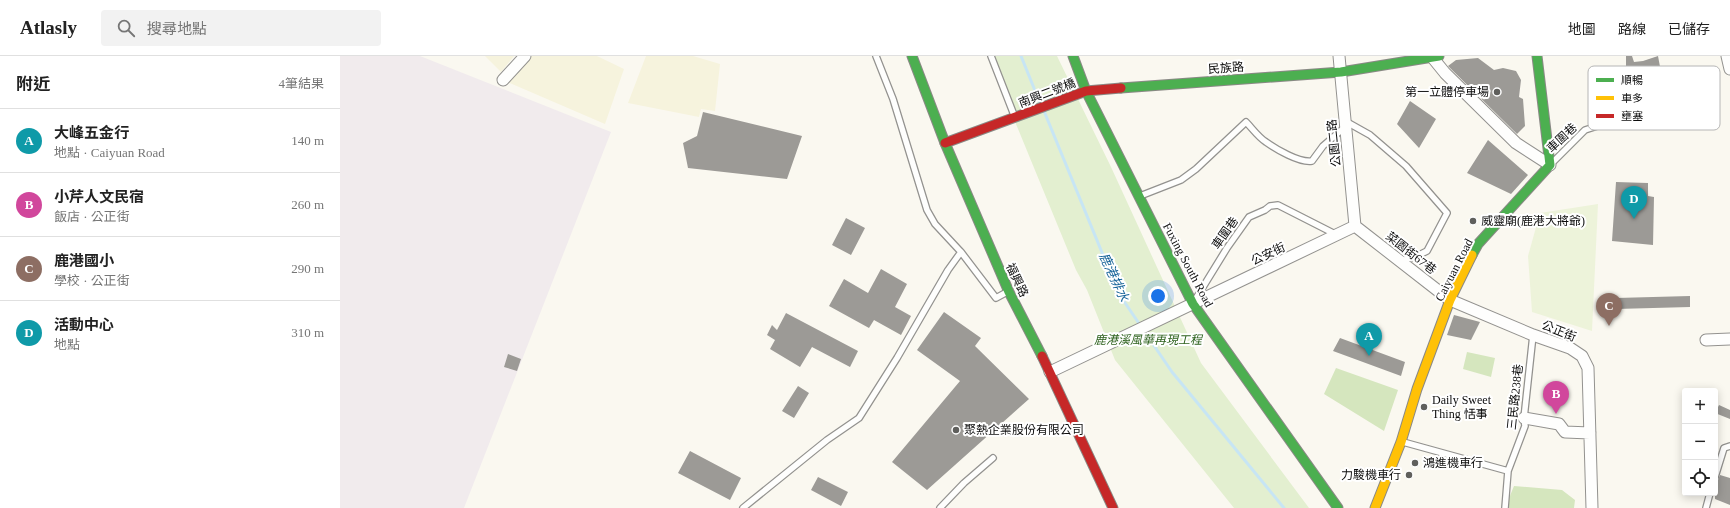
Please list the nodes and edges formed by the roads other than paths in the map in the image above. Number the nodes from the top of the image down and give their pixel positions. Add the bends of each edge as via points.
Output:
1 (525, 56) edge
2 (876, 56) edge
3 (912, 56) edge
4 (991, 56) edge
5 (1073, 56) edge
6 (1339, 56) edge
7 (1435, 56) edge
8 (1537, 56) edge
9 (1727, 56) edge
10 (1730, 69) edge
11 (1341, 72) junction
12 (504, 80) dead end
13 (1086, 91) junction
14 (1015, 118) junction
15 (1345, 124) junction
16 (1588, 129) edge
17 (945, 143) junction
18 (1550, 165) junction
19 (1138, 197) junction
20 (1355, 226) junction
21 (1337, 235) junction
22 (961, 252) junction
23 (1401, 261) junction
24 (1009, 292) junction
25 (1450, 300) junction
26 (1193, 304) junction
27 (1533, 335) junction
28 (1730, 339) edge
29 (1706, 340) dead end
30 (1050, 372) junction
31 (1524, 418) junction
32 (1590, 433) junction
33 (1401, 442) junction
34 (1730, 446) edge
35 (993, 458) dead end
36 (1718, 467) edge
37 (1508, 471) junction
38 (1709, 496) edge
39 (743, 508) edge
40 (940, 508) edge
41 (1112, 508) edge
42 (1338, 508) edge
43 (1375, 508) edge
44 (1504, 508) edge
45 (1592, 508) edge
46 (1706, 508) edge

1 - 12 street
2 - 22 lane via 893,99 927,210 935,224
3 - 17 street, 福興路
4 - 14 lane
5 - 13 street, Fuxing South Road
6 - 11 street, 公園二路
7 - 11 street, 民族路
7 - 18 street via 1445,73 1516,143
8 - 18 street
9 - 10 street
11 - 13 street, 民族路
11 - 15 street, 公園二路
13 - 14 street, 南興二號橋
13 - 19 street, Fuxing South Road
14 - 17 street, 南興二號橋
15 - 19 lane via 1312,161 1307,162 1265,142 1246,122 1196,169 1180,180
15 - 20 street, 公園二路
15 - 23 lane via 1370,134 1406,166 1447,213 1426,251
16 - 18 lane, 車圍巷
17 - 24 street, 福興路
18 - 25 street, Caiyuan Road via 1478,244
19 - 26 street, Fuxing South Road
20 - 21 street, 公安街
20 - 23 street, 菜園街67巷
21 - 26 street, 公安街
21 - 26 lane, 車圍巷 via 1278,205 1270,206 1249,217 1237,232
22 - 24 lane via 996,298
22 - 39 lane via 859,418 827,440
23 - 25 street, 菜園街67巷
24 - 30 street, 福興路
25 - 27 street, 公正街
25 - 33 street, Caiyuan Road
26 - 30 street, 公安街
26 - 42 street, Fuxing South Road
27 - 31 lane, 三民路238巷
27 - 32 street, 公正街 via 1570,348 1582,356 1588,368
28 - 29 street
30 - 41 street, 福興路
31 - 32 street via 1559,424 1565,432
31 - 37 lane, 三民路238巷 via 1525,426
32 - 45 street, 公正街
33 - 37 lane
33 - 43 street, Caiyuan Road
34 - 36 lane via 1724,448
35 - 40 lane
37 - 44 lane, 三民路238巷
38 - 46 lane

